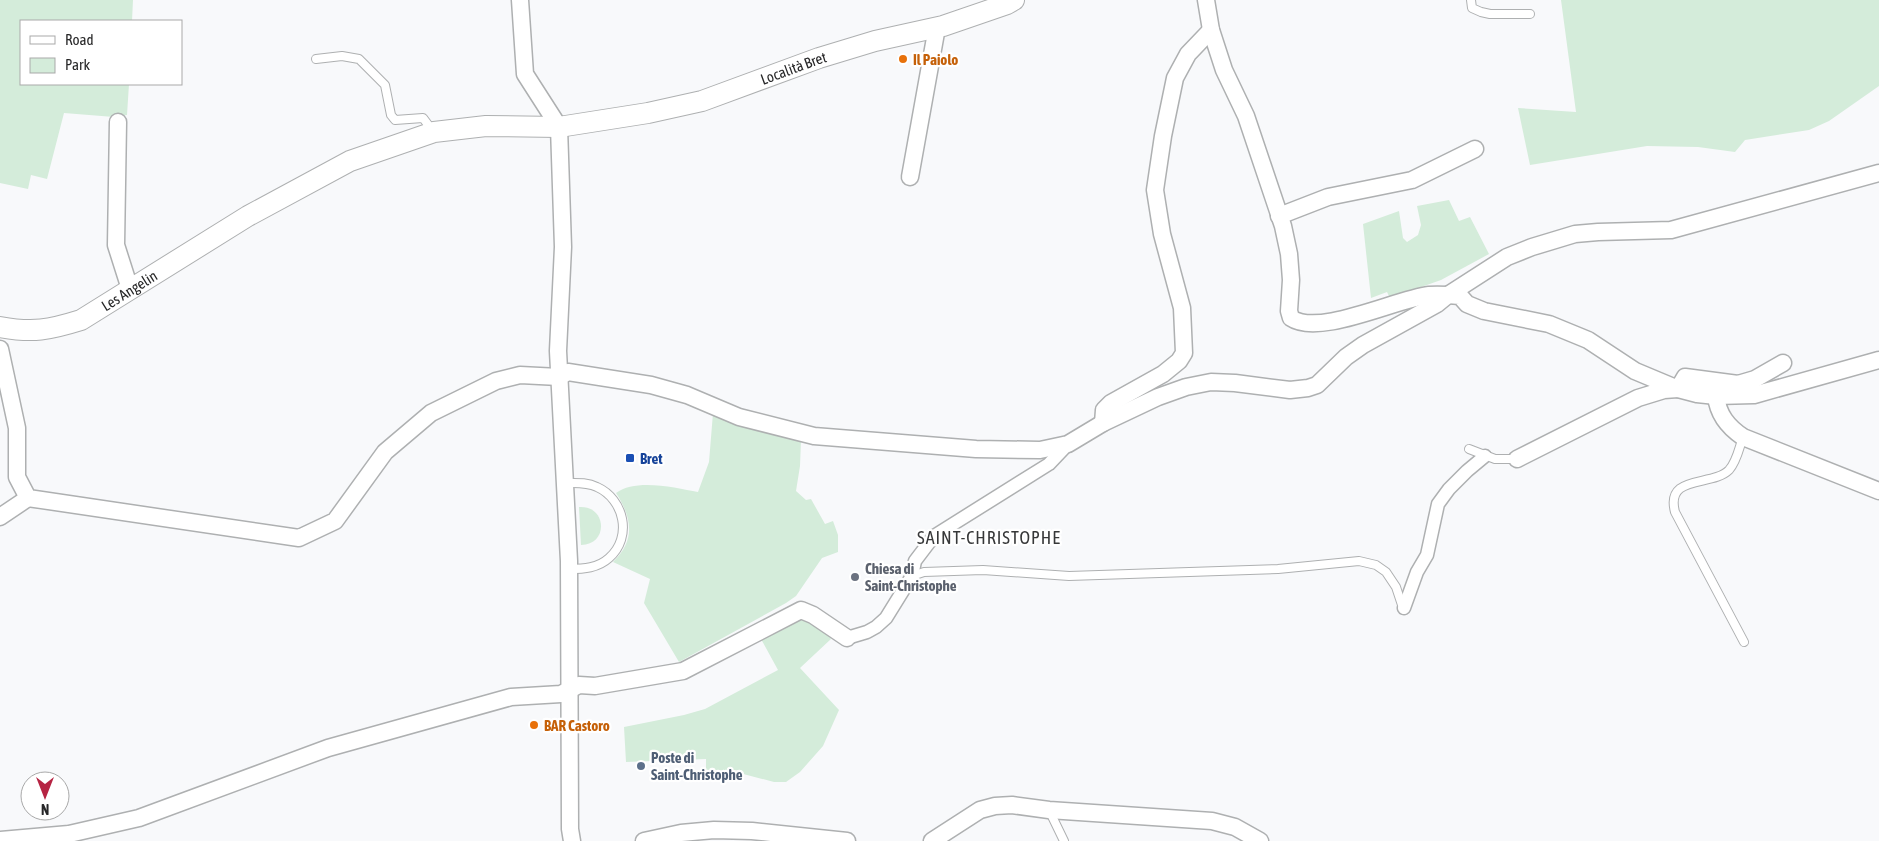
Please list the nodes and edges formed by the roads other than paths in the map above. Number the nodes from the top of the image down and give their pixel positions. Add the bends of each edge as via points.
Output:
1 (520, 0) edge
2 (1014, 0) edge
3 (1206, 0) edge
4 (1471, 0) edge
5 (1530, 14) dead end
6 (937, 27) junction
7 (1212, 30) junction
8 (316, 59) dead end
9 (118, 122) dead end
10 (565, 127) junction
11 (434, 132) junction
12 (1475, 149) dead end
13 (1879, 173) edge
14 (910, 177) dead end
15 (1279, 216) junction
16 (130, 289) junction
17 (1448, 295) junction
18 (0, 328) edge
19 (0, 349) edge
20 (1879, 360) edge
21 (1783, 364) dead end
22 (559, 377) junction
23 (1678, 389) junction
24 (1716, 396) junction
25 (1103, 422) junction
26 (1743, 438) junction
27 (1068, 444) junction
28 (1469, 449) dead end
29 (1485, 456) junction
30 (1517, 459) joint
31 (566, 483) junction
32 (1879, 491) edge
33 (28, 498) junction
34 (0, 517) edge
35 (570, 569) junction
36 (912, 576) junction
37 (1404, 608) joint
38 (847, 638) joint
39 (1744, 642) dead end
40 (570, 690) junction
41 (1049, 810) junction
42 (0, 840) edge
43 (572, 841) edge
44 (644, 841) edge
45 (847, 841) edge
46 (932, 841) edge
47 (1064, 841) edge
48 (1260, 841) edge

1 - 10 street via 525,74
2 - 6 street, Località Bret
3 - 7 street
4 - 5 lane via 1472,8 1481,12
6 - 10 street, Località Bret via 819,58 702,101 648,114
6 - 14 street
7 - 15 street via 1224,70 1260,152
7 - 25 street via 1188,54 1175,78 1155,190 1162,234 1182,308 1184,353 1163,374 1111,403 1104,410
8 - 11 lane via 342,56 359,59 384,85 395,120 423,118
9 - 16 street via 116,245
10 - 11 street, Località Bret via 486,126
10 - 22 street
11 - 16 street, Les Angelin via 350,161 248,216
12 - 15 street via 1412,180 1328,197
13 - 17 street via 1671,230 1575,234 1507,258
15 - 17 street via 1289,254 1291,318 1297,322 1316,324 1429,295
16 - 18 street, Les Angelin via 81,320 53,329
17 - 23 street via 1460,296 1467,304 1484,311 1549,324 1588,340 1635,371
17 - 25 street via 1404,324 1363,345 1317,385 1290,390 1211,382 1158,397
19 - 33 street via 17,428 17,477
20 - 24 street via 1754,395
21 - 23 street via 1756,379 1738,384 1685,377
22 - 27 street via 568,372 651,385 688,395 740,417 814,436 976,449 1040,450
22 - 31 street
22 - 33 street via 520,375 496,381 431,413 385,452 335,521 299,538
23 - 24 street
23 - 30 street via 1638,398
24 - 26 street via 1717,407 1728,426
25 - 27 street
26 - 32 street
26 - 39 lane via 1735,463 1728,471 1685,485 1675,493 1672,502
27 - 36 street via 1049,464 934,536 914,561
28 - 29 lane
29 - 30 lane
29 - 37 street via 1438,504 1427,555
31 - 35 street
31 - 35 lane via 595,486 608,493 620,510 623,532 610,557 598,565
33 - 34 street
35 - 40 street
36 - 37 lane via 924,572 983,570 1069,576 1278,569 1359,561 1376,565 1386,572
36 - 38 street via 886,618 867,632
38 - 40 street via 801,610 683,671 595,686 579,684
40 - 42 street via 561,694 511,697 328,748 139,818 68,834
40 - 43 street
41 - 46 street via 995,806 980,810
41 - 47 lane
41 - 48 street via 1212,821 1235,827
44 - 45 street via 714,830

